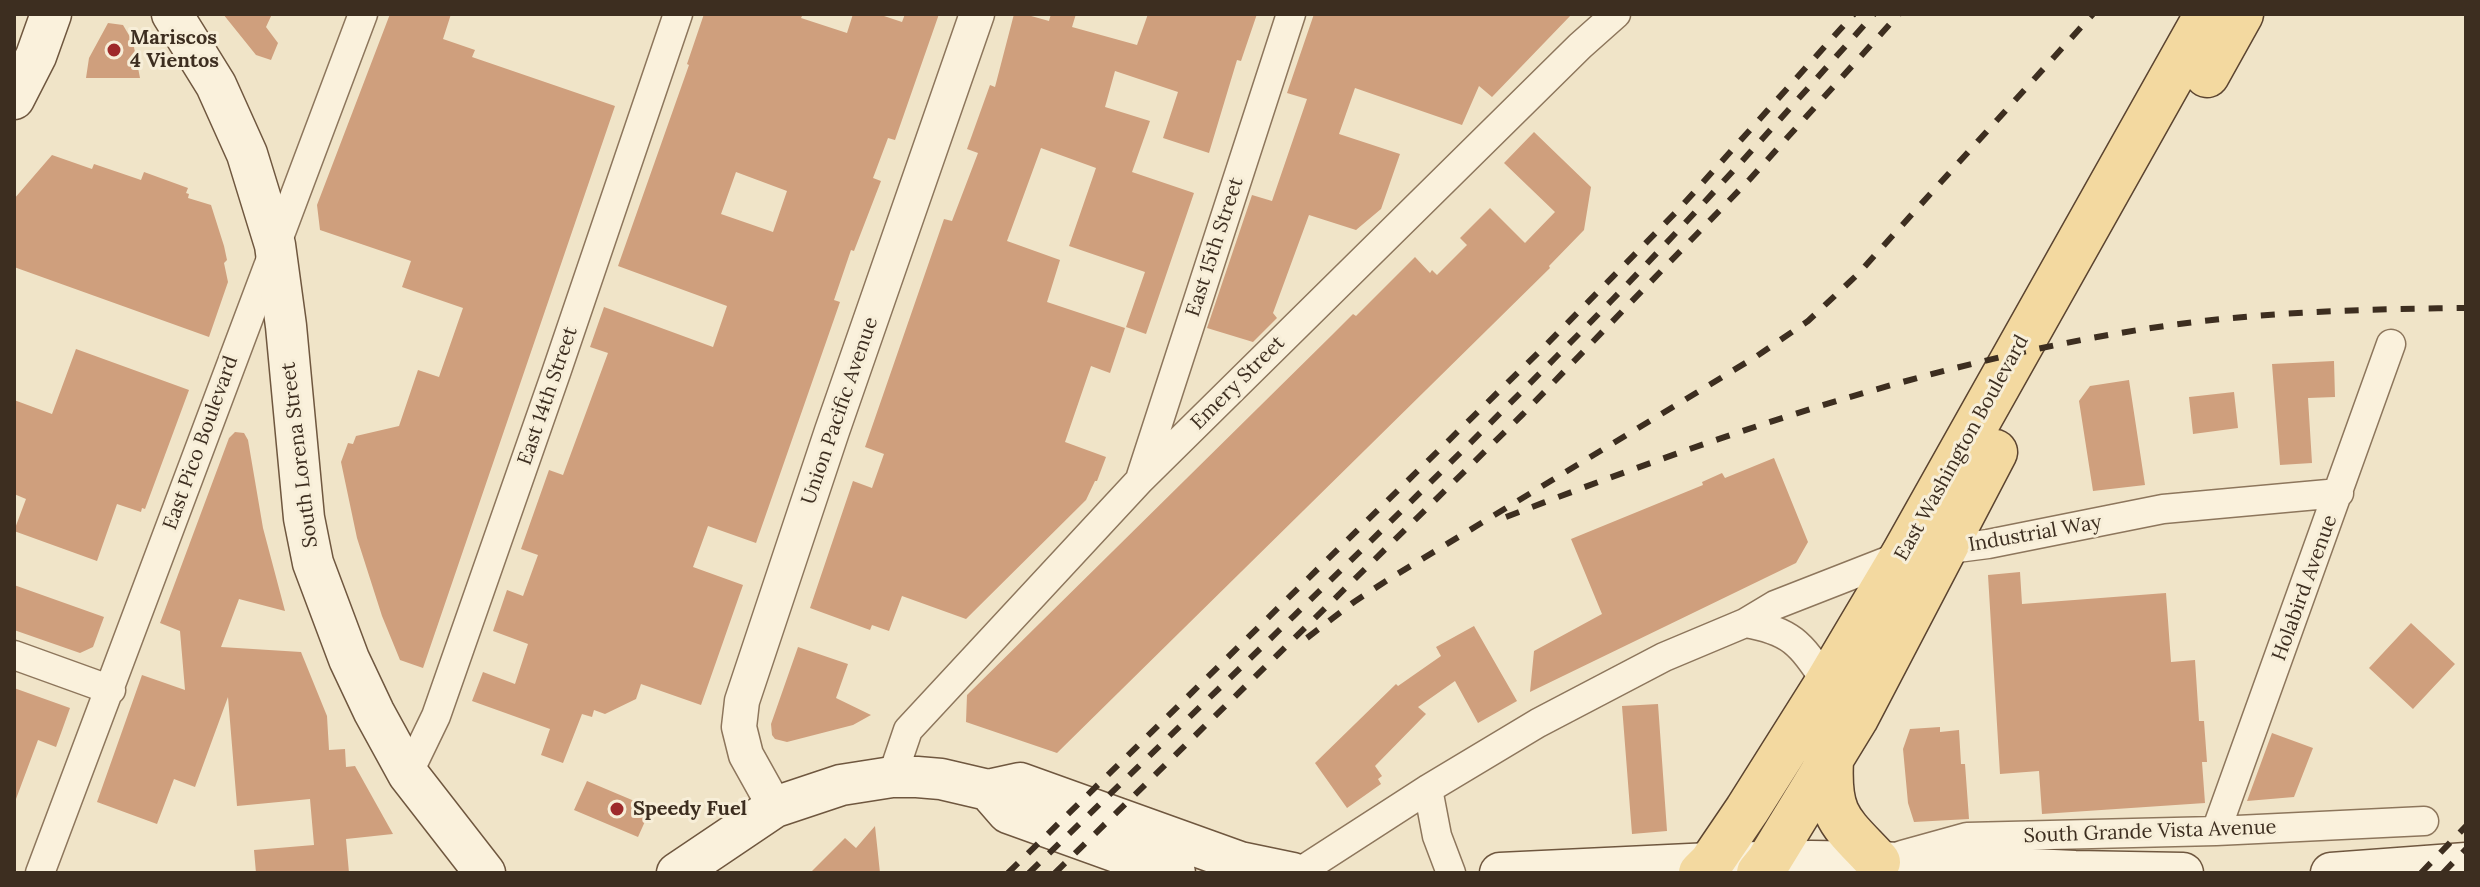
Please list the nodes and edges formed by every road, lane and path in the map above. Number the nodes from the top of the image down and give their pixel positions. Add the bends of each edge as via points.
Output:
1 (51, 14) edge
2 (172, 14) edge
3 (363, 14) edge
4 (678, 14) edge
5 (977, 14) edge
6 (1291, 14) edge
7 (1616, 14) edge
8 (2207, 14) edge
9 (2241, 14) edge
10 (14, 99) edge
11 (275, 245) junction
12 (2391, 344) dead end
13 (1140, 480) junction
14 (2339, 493) junction
15 (1922, 553) junction
16 (1745, 623) junction
17 (14, 655) edge
18 (1827, 683) junction
19 (111, 690) junction
20 (1831, 760) junction
21 (408, 774) junction
22 (892, 777) junction
23 (1428, 789) junction
24 (988, 790) junction
25 (775, 807) junction
26 (2424, 821) dead end
27 (2216, 831) junction
28 (1878, 862) junction
29 (2466, 863) edge
30 (1706, 868) edge
31 (1763, 868) edge
32 (40, 873) edge
33 (485, 873) edge
34 (678, 873) edge
35 (1175, 873) edge
36 (1295, 873) edge
37 (1451, 873) edge
38 (1500, 873) edge
39 (2183, 873) edge
40 (2331, 873) edge

1 - 10 main road
2 - 11 main road, South Lorena Street via 216,85 247,154
3 - 11 street, East Pico Boulevard
4 - 21 street, East 14th Street via 436,716
5 - 25 street, Union Pacific Avenue via 742,701 739,727 746,755
6 - 13 street, East 15th Street
7 - 13 street, Emery Street
8 - 15 main road, East Washington Boulevard
9 - 15 main road, East Washington Boulevard via 1984,471
11 - 19 street, East Pico Boulevard
11 - 21 main road, South Lorena Street via 313,563 349,659
12 - 14 street, Holabird Avenue
13 - 22 street, Emery Street via 908,730
14 - 15 street, Industrial Way via 2163,509
14 - 27 street, Holabird Avenue
15 - 16 street, Industrial Way via 1775,605
15 - 18 main road, East Washington Boulevard
15 - 20 main road, East Washington Boulevard via 1900,636
16 - 18 street via 1786,635 1803,648
16 - 23 street, Industrial Way via 1664,657 1552,715
17 - 19 street
18 - 30 main road, East Washington Boulevard
19 - 32 street, East Pico Boulevard
20 - 28 main road via 1829,790 1836,815
20 - 31 main road, East Washington Boulevard
21 - 33 main road, South Lorena Street
22 - 24 main road via 941,779
22 - 25 main road via 841,785
23 - 36 street, Industrial Way
23 - 37 street
24 - 35 main road via 1008,813
24 - 36 main road via 1020,783 1240,862
25 - 34 main road
26 - 27 street, South Grande Vista Avenue
27 - 28 street, South Grande Vista Avenue via 1967,837
28 - 31 main road
28 - 39 main road
29 - 40 main road
30 - 31 main road
30 - 38 main road

